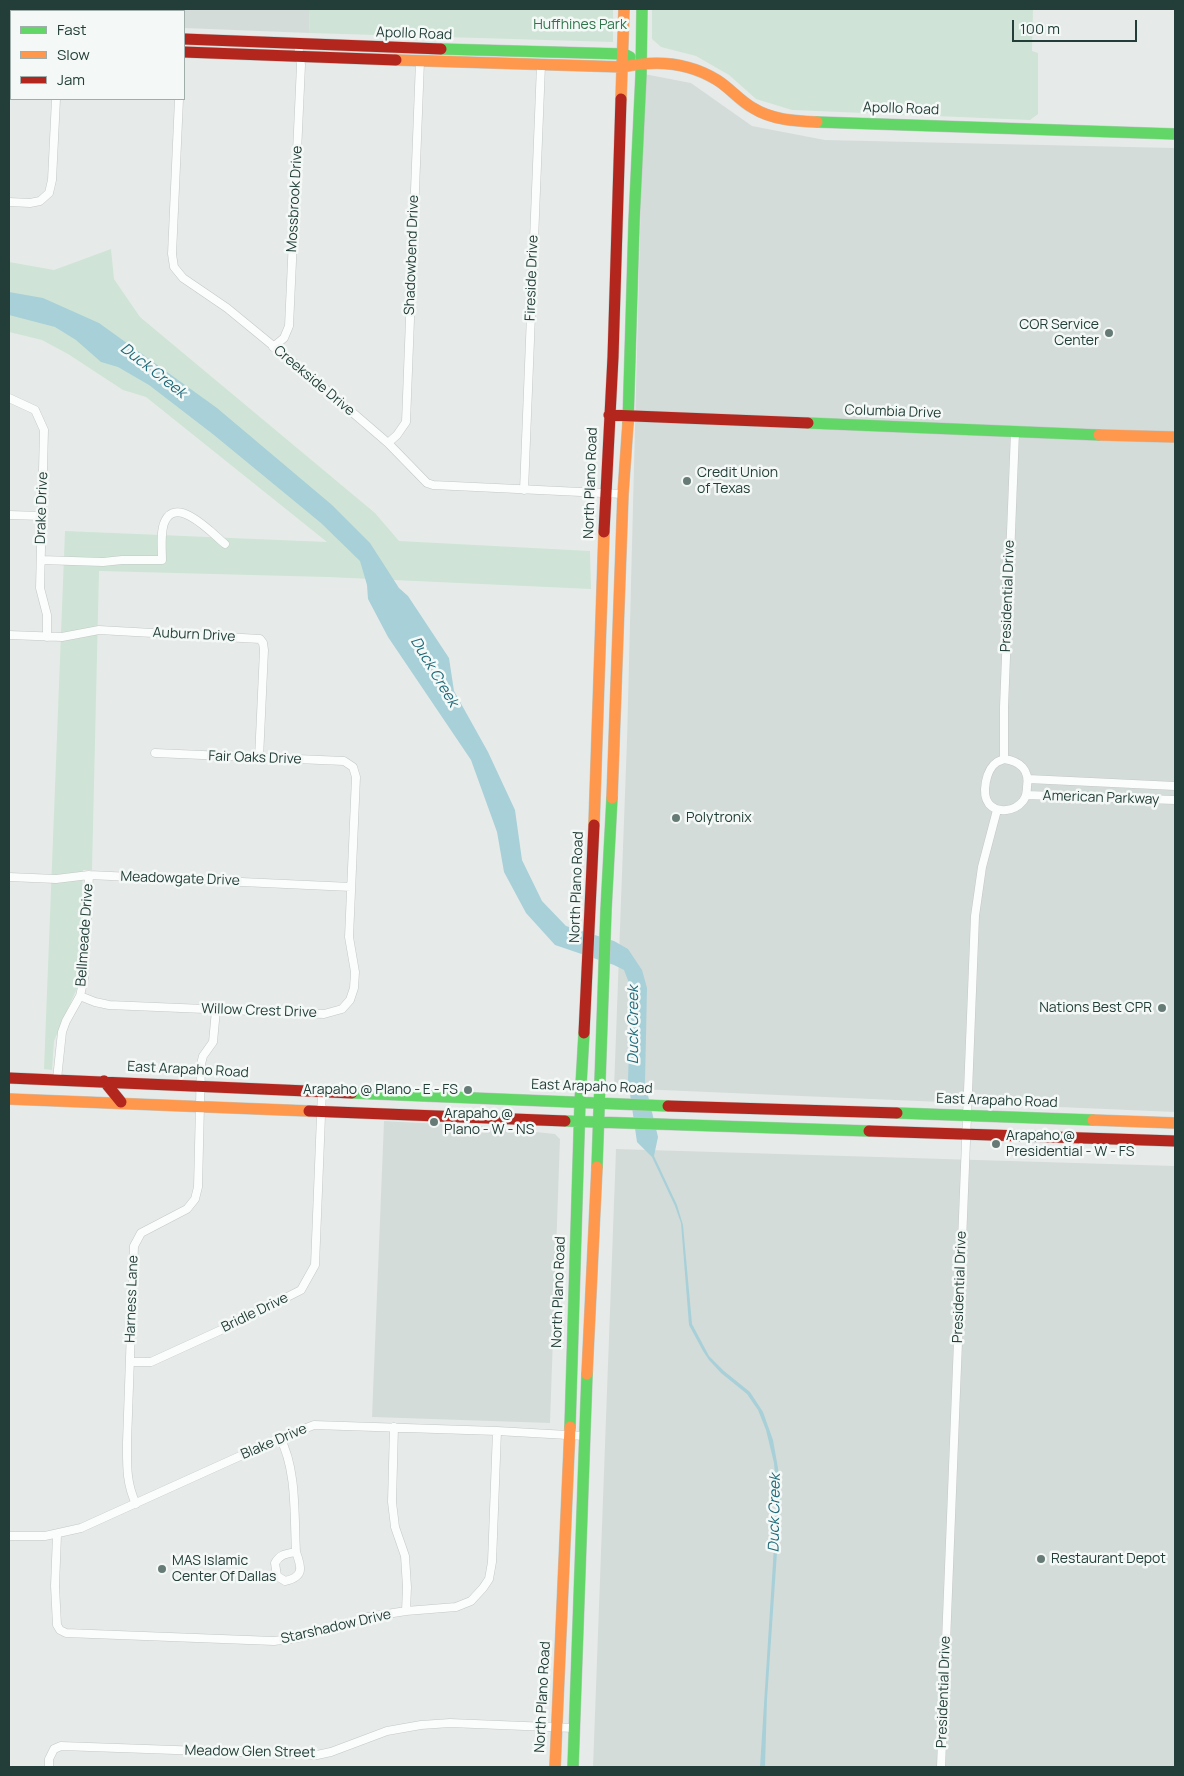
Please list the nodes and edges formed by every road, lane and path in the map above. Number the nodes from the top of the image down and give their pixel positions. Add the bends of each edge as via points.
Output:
1 (624, 9) edge
2 (642, 9) edge
3 (185, 39) edge
4 (298, 45) junction
5 (185, 52) edge
6 (624, 54) junction
7 (300, 57) junction
8 (420, 61) junction
9 (641, 63) junction
10 (541, 65) junction
11 (623, 67) junction
12 (56, 100) edge
13 (178, 100) edge
14 (1175, 134) edge
15 (9, 202) edge
16 (618, 221) junction
17 (634, 222) junction
18 (273, 347) junction
19 (9, 398) edge
20 (609, 415) junction
21 (628, 416) junction
22 (1015, 432) junction
23 (1175, 437) edge
24 (388, 443) junction
25 (524, 490) junction
26 (605, 493) junction
27 (623, 494) junction
28 (9, 515) edge
29 (42, 516) junction
30 (225, 544) dead end
31 (41, 560) junction
32 (602, 595) junction
33 (620, 595) junction
34 (9, 635) edge
35 (47, 637) junction
36 (155, 754) dead end
37 (259, 758) junction
38 (1004, 759) junction
39 (353, 767) joint
40 (1028, 779) junction
41 (1088, 782) junction
42 (1140, 784) junction
43 (1175, 786) edge
44 (1026, 795) junction
45 (1087, 796) junction
46 (1140, 798) junction
47 (1175, 800) edge
48 (997, 810) junction
49 (89, 875) junction
50 (9, 877) edge
51 (351, 887) junction
52 (80, 996) junction
53 (216, 1010) junction
54 (9, 1078) edge
55 (57, 1079) junction
56 (104, 1081) junction
57 (200, 1087) junction
58 (322, 1091) junction
59 (9, 1098) edge
60 (121, 1102) junction
61 (580, 1102) junction
62 (600, 1102) junction
63 (200, 1105) junction
64 (321, 1110) junction
65 (966, 1115) junction
66 (580, 1121) junction
67 (1136, 1121) junction
68 (599, 1122) junction
69 (1175, 1123) edge
70 (966, 1135) junction
71 (1092, 1139) junction
72 (1175, 1141) edge
73 (130, 1362) junction
74 (394, 1427) junction
75 (497, 1431) junction
76 (570, 1435) junction
77 (585, 1436) junction
78 (280, 1438) junction
79 (136, 1504) junction
80 (57, 1535) junction
81 (9, 1536) edge
82 (296, 1552) dead end
83 (563, 1596) junction
84 (579, 1597) junction
85 (406, 1611) junction
86 (557, 1727) junction
87 (574, 1728) junction
88 (49, 1763) edge
89 (555, 1767) edge
90 (573, 1767) edge
91 (941, 1767) edge

1 - 6 main road, North Plano Road
2 - 9 main road
3 - 4 main road, Apollo Road
4 - 6 main road, Apollo Road
4 - 7 street, Mossbrook Drive
5 - 7 main road, Apollo Road
6 - 9 main road, Apollo Road
6 - 11 main road, North Plano Road
7 - 8 main road, Apollo Road
7 - 18 street, Mossbrook Drive via 289,326 284,338
8 - 10 main road, Apollo Road
8 - 24 street, Shadowbend Drive via 406,422
9 - 11 main road, Apollo Road
9 - 14 main road, Apollo Road via 690,67 718,80 754,109 789,120
9 - 17 main road
10 - 11 main road, Apollo Road
10 - 25 street, Fireside Drive
11 - 16 main road, North Plano Road
12 - 15 street via 49,193 40,201
13 - 18 street, Creekside Drive via 174,267 183,278 227,308
16 - 17 main road
16 - 20 main road, North Plano Road
17 - 21 main road
18 - 24 street, Creekside Drive
19 - 29 street, Drake Drive via 35,410 44,430
20 - 21 main road, Columbia Drive
20 - 26 main road, North Plano Road
21 - 22 main road, Columbia Drive
21 - 27 main road
22 - 23 main road, Columbia Drive
22 - 38 street, Presidential Drive
24 - 25 street, Creekside Drive via 419,476 433,485
25 - 26 street, Creekside Drive
26 - 27 street, Creekside Drive
26 - 32 main road, North Plano Road
27 - 33 main road
28 - 29 street
29 - 31 street, Drake Drive
30 - 31 street via 189,514 177,512 165,520 162,560
31 - 35 street, Drake Drive via 40,588
32 - 33 main road
32 - 61 main road, North Plano Road via 589,962
33 - 62 main road
34 - 35 street, Auburn Drive
35 - 37 street, Auburn Drive via 99,630 260,639 264,650
36 - 37 street, Fair Oaks Drive
37 - 39 street, Fair Oaks Drive via 344,762
38 - 40 street via 1023,767
38 - 48 street via 992,767 986,786 987,801
39 - 51 street, Willow Crest Drive via 356,777
40 - 41 street, American Parkway
40 - 44 street
41 - 42 street, American Parkway
41 - 45 street
42 - 43 street, American Parkway
42 - 46 street
44 - 45 street, American Parkway
44 - 48 street via 1023,802 1012,809
45 - 46 street, American Parkway
46 - 47 street, American Parkway
48 - 65 street, Presidential Drive via 982,867 975,916
49 - 50 street, Meadowgate Drive via 56,879
49 - 51 street, Meadowgate Drive
49 - 52 street, Bellmeade Drive via 84,978
51 - 53 street, Willow Crest Drive via 349,937 355,972 354,988 342,1009 324,1014
52 - 53 street, Willow Crest Drive via 109,1005
52 - 55 street, Bellmeade Drive via 62,1032
53 - 57 street, Harness Lane via 213,1042 201,1064
54 - 55 main road, East Arapaho Road
55 - 56 main road, East Arapaho Road
56 - 57 main road, East Arapaho Road
56 - 60 main road
57 - 58 main road, East Arapaho Road
57 - 63 street, Harness Lane
58 - 61 main road, East Arapaho Road
58 - 64 street, Bridle Drive
59 - 60 main road
60 - 63 main road
61 - 62 main road, East Arapaho Road
61 - 66 main road, North Plano Road
62 - 65 main road, East Arapaho Road
62 - 68 main road
63 - 64 main road
63 - 73 street, Harness Lane via 195,1199 187,1209 141,1233 134,1246
64 - 66 main road
64 - 73 street, Bridle Drive via 315,1265 301,1290 151,1362
65 - 67 main road, East Arapaho Road
65 - 70 street, Presidential Drive
66 - 68 main road
66 - 76 main road, North Plano Road
67 - 69 main road, East Arapaho Road
67 - 71 main road
68 - 70 main road
68 - 77 main road
70 - 71 main road
70 - 91 street, Presidential Drive
71 - 72 main road
73 - 79 street, Harness Lane via 127,1474
74 - 75 street, Blake Drive
74 - 78 street, Blake Drive via 314,1425
74 - 85 street via 392,1502 395,1527 405,1556
75 - 76 street, Blake Drive
75 - 85 street, Starshadow Drive via 489,1578 471,1601 456,1607
76 - 77 street, Blake Drive
76 - 83 main road, North Plano Road
77 - 84 main road
78 - 79 street, Blake Drive
78 - 82 street via 287,1450 291,1472
79 - 80 street, Blake Drive
80 - 81 street, Blake Drive
80 - 85 street, Starshadow Drive via 57,1625 66,1632 274,1641 298,1638 368,1617
83 - 84 main road
83 - 86 main road, North Plano Road
84 - 87 main road
86 - 87 street, Meadow Glen Street
86 - 88 street, Meadow Glen Street via 421,1725 387,1732 317,1755 61,1746 54,1749
86 - 89 main road, North Plano Road
87 - 90 main road

